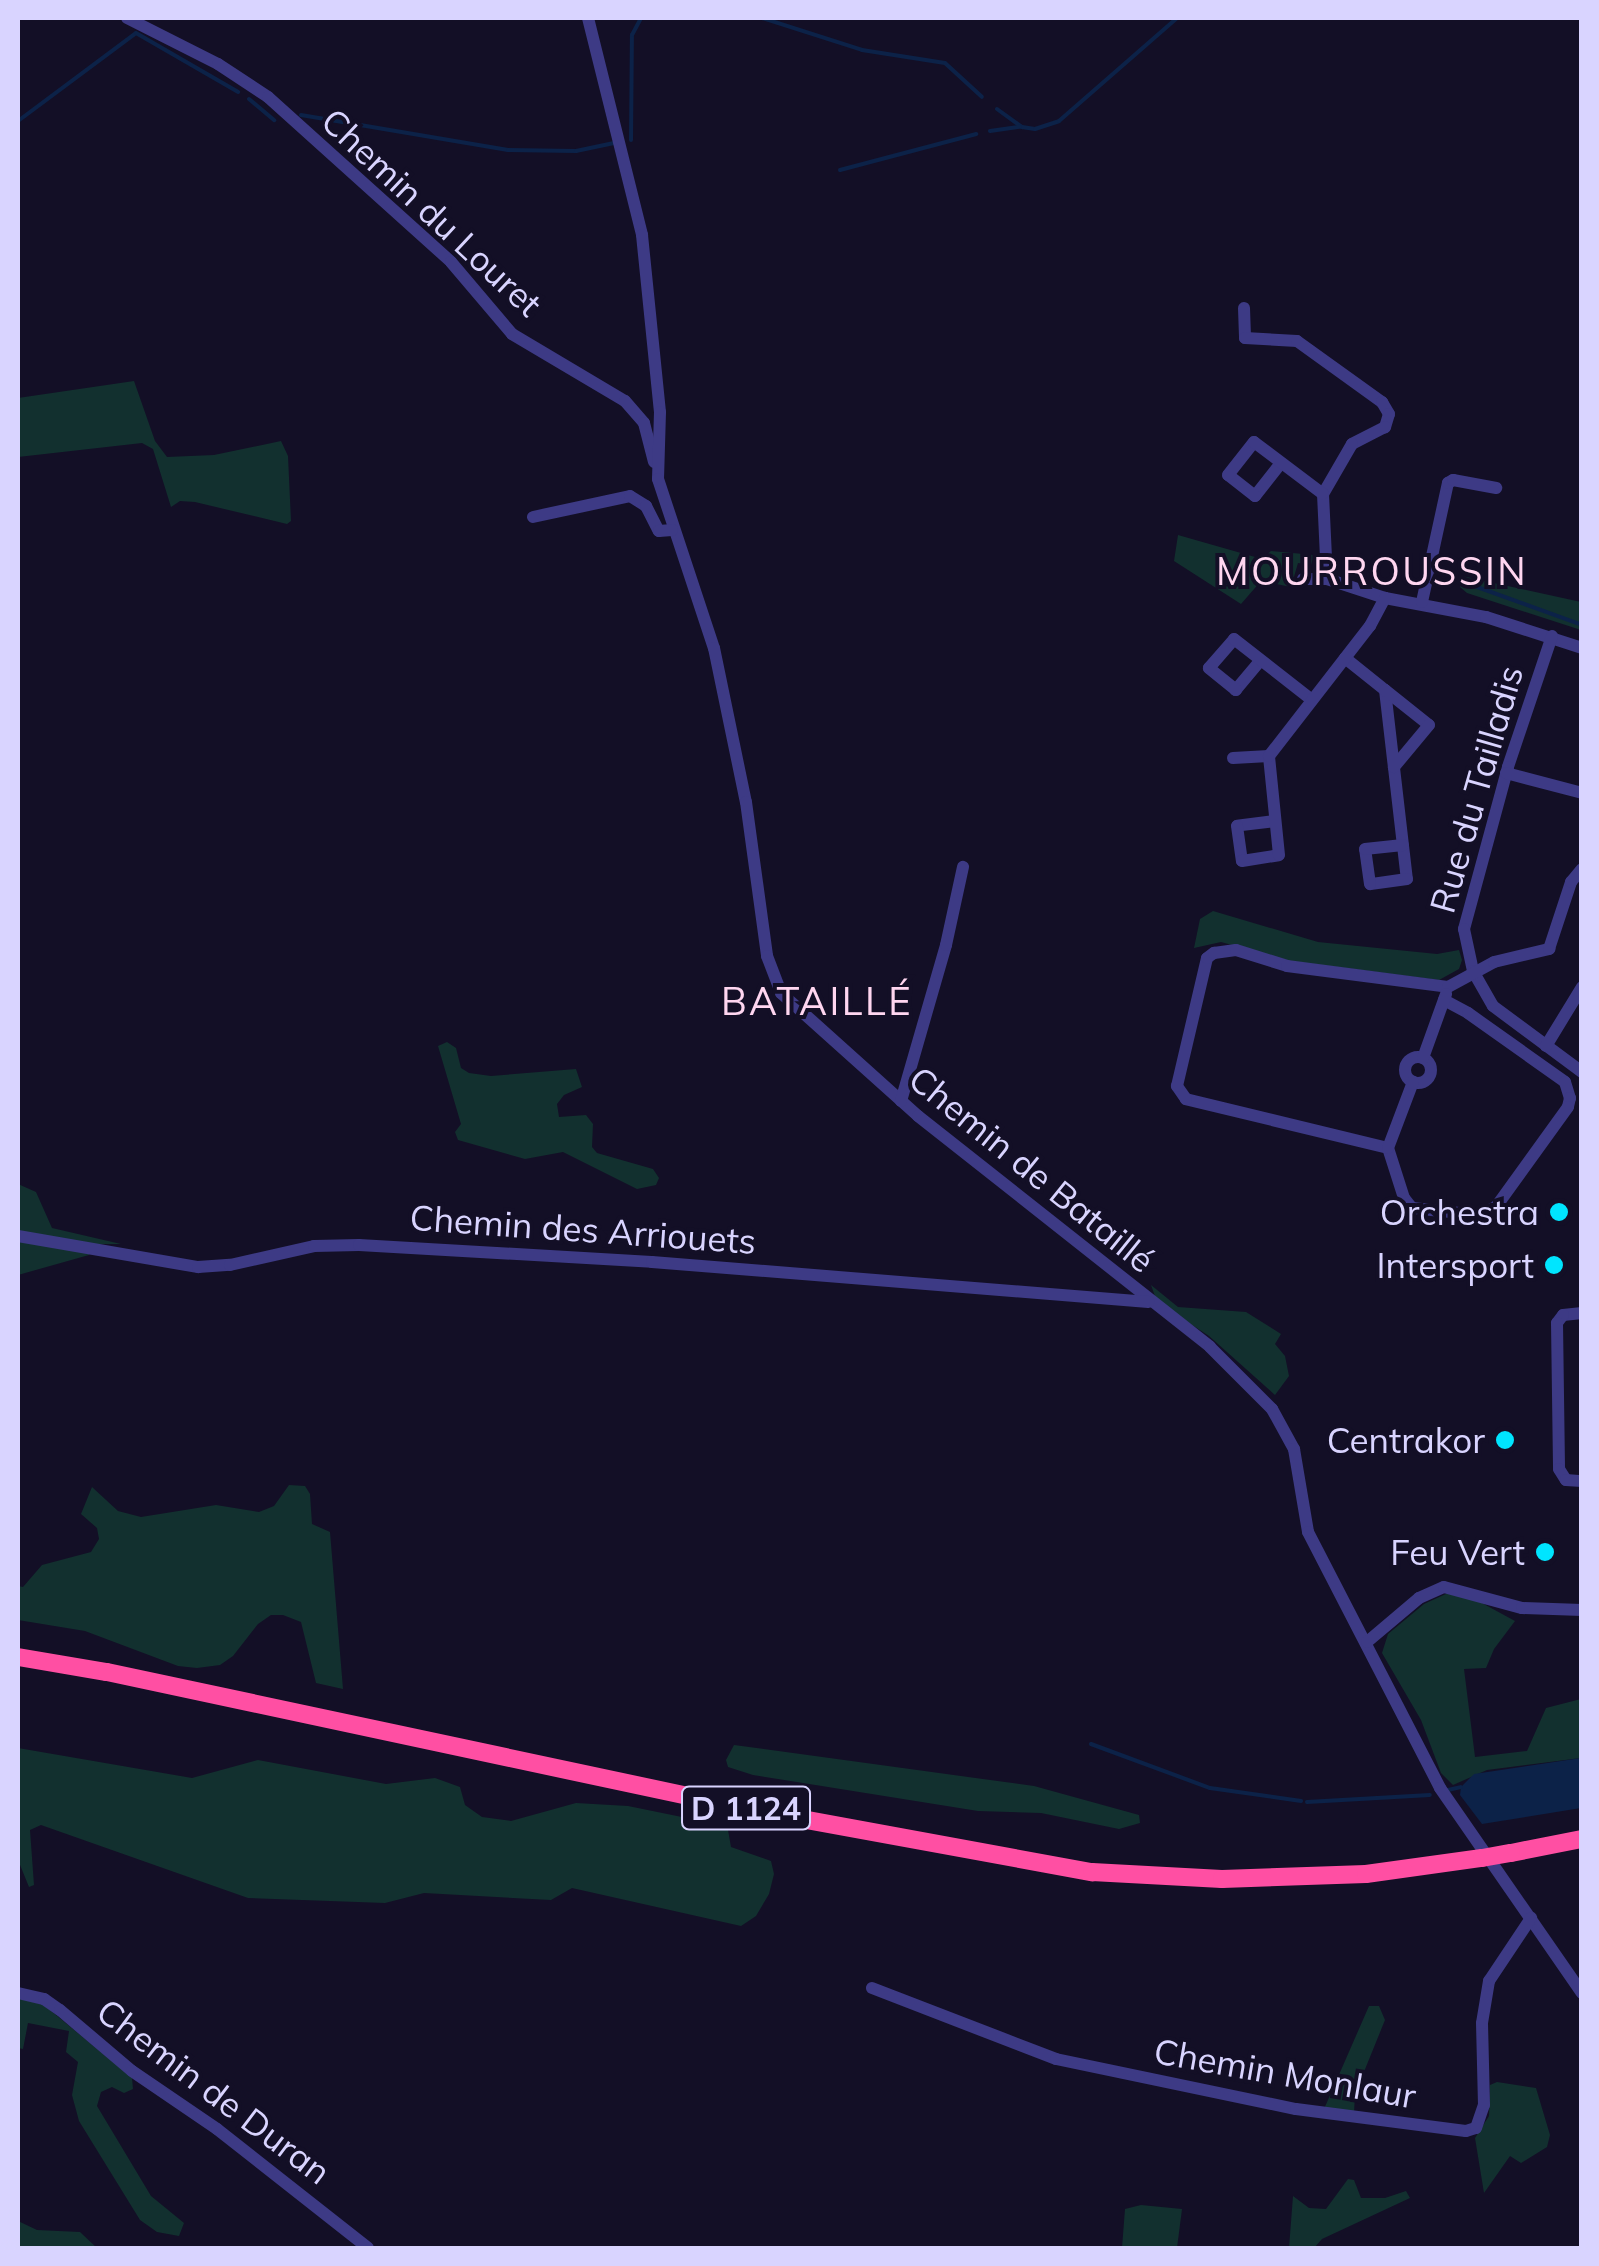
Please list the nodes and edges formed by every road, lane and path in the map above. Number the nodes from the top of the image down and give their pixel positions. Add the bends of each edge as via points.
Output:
1 (127, 18) edge
2 (588, 18) edge
3 (1244, 308) dead end
4 (1281, 463) dead end
5 (658, 479) junction
6 (1496, 488) dead end
7 (1324, 494) junction
8 (533, 517) dead end
9 (672, 530) dead end
10 (1303, 579) dead end
11 (1327, 580) junction
12 (1385, 598) junction
13 (1422, 602) junction
14 (1552, 636) junction
15 (1582, 648) edge
16 (1345, 658) junction
17 (1260, 661) dead end
18 (1385, 690) junction
19 (1312, 700) junction
20 (1269, 756) junction
21 (1232, 758) dead end
22 (1394, 767) junction
23 (1506, 774) junction
24 (1582, 793) edge
25 (1275, 821) dead end
26 (1403, 844) dead end
27 (962, 866) dead end
28 (1582, 869) edge
29 (1473, 971) junction
30 (1582, 987) edge
31 (1446, 994) junction
32 (1546, 1046) junction
33 (1582, 1072) edge
34 (901, 1101) junction
35 (1388, 1148) junction
36 (18, 1236) edge
37 (1148, 1302) junction
38 (1582, 1313) edge
39 (1582, 1481) edge
40 (1582, 1610) edge
41 (1367, 1642) junction
42 (18, 1657) edge
43 (1582, 1839) edge
44 (1531, 1918) junction
45 (872, 1988) dead end
46 (18, 1993) edge
47 (1582, 1993) edge
48 (368, 2248) edge

1 - 5 street, Chemin du Louret via 268,98 451,262 512,334 626,401 644,423
2 - 5 street, Chemin de Bataillé via 642,235 660,412
3 - 7 street via 1244,338 1296,340 1386,407 1385,427 1352,444
4 - 7 street
5 - 34 street, Chemin de Bataillé via 714,648 772,976 789,1004
6 - 13 street via 1448,483
7 - 11 street
8 - 9 street via 630,496 646,506 659,530
10 - 11 street
11 - 12 street
12 - 13 street
12 - 16 street
13 - 14 street
14 - 15 street
14 - 23 street, Rue du Tailladis
16 - 18 street
16 - 19 street
17 - 19 street
18 - 22 street
18 - 22 street via 1429,725
19 - 20 street
20 - 21 street
20 - 25 street
22 - 26 street
23 - 24 street
23 - 29 street, Rue du Tailladis via 1466,911
27 - 34 street
28 - 29 street via 1571,882 1549,949
29 - 31 street
29 - 32 street, Rue du Tailladis via 1492,1006
30 - 32 street
31 - 35 street via 1423,1058 1430,1074 1413,1082
31 - 35 street via 1564,1082 1568,1108 1496,1206 1479,1215 1412,1208
31 - 35 street via 1236,950 1207,958 1175,1078 1180,1093
32 - 33 street, Rue du Tailladis
34 - 37 street, Chemin de Bataillé
36 - 37 street, Chemin des Arriouets via 198,1267 314,1246 369,1245
37 - 41 street, Chemin de Bataillé via 1210,1347 1272,1409 1294,1449 1308,1532
38 - 39 street via 1562,1315 1557,1323 1558,1469 1566,1480
40 - 41 street via 1522,1608 1444,1587 1419,1598
41 - 44 street, Chemin de Bataillé via 1440,1788
42 - 43 highway, D 1124, bridge via 816,1822 1092,1872 1222,1880 1366,1874
44 - 45 street, Chemin Monlaur via 1489,1980 1482,2023 1484,2105 1476,2128 1466,2131 1312,2112 1056,2059
44 - 47 street, Chemin de Bataillé
46 - 48 street, Chemin de Duran via 60,2010

